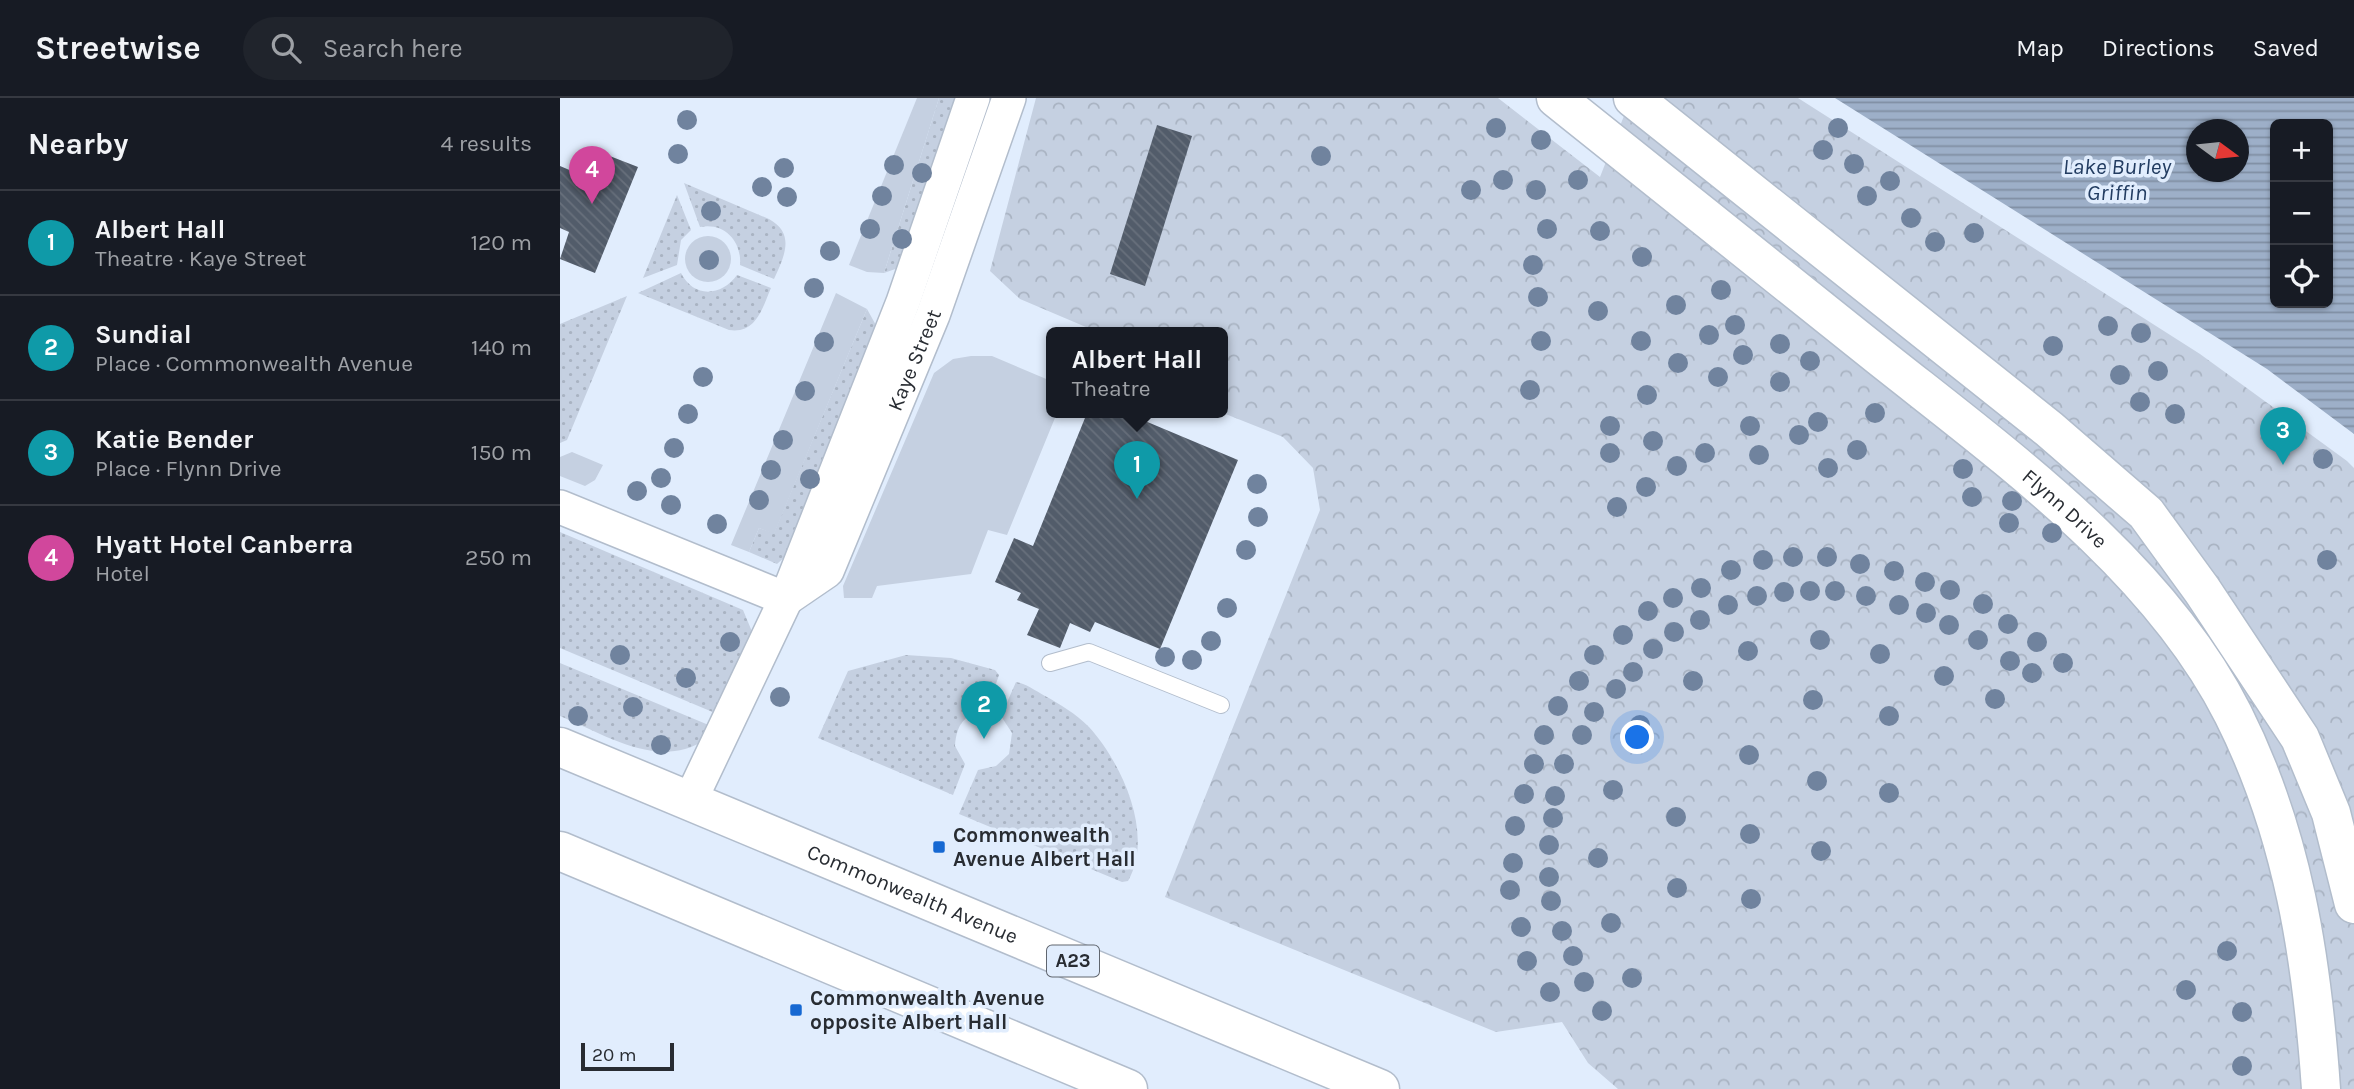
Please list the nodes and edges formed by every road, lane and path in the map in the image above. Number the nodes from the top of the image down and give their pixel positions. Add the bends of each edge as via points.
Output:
1 (973, 98) edge
2 (1009, 98) edge
3 (1556, 98) edge
4 (1633, 98) edge
5 (560, 507) edge
6 (786, 599) junction
7 (1050, 663) dead end
8 (1221, 705) dead end
9 (560, 747) edge
10 (690, 802) junction
11 (560, 851) edge
12 (2354, 904) edge
13 (1094, 1081) edge
14 (1128, 1089) edge
15 (1380, 1089) edge
16 (2321, 1089) edge

1 - 6 street, Kaye Street via 903,302
2 - 6 street, Kaye Street via 933,315 827,571
3 - 16 main road, Flynn Drive via 2023,471 2100,541 2199,658 2232,712 2274,807 2306,945
4 - 12 main road via 2049,429 2146,513 2300,738 2331,813
5 - 6 street
6 - 10 street, Kaye Street
7 - 8 lane via 1089,652
9 - 10 main road, Commonwealth Avenue / A23
10 - 15 main road, Commonwealth Avenue / A23
11 - 13 main road
13 - 14 main road

